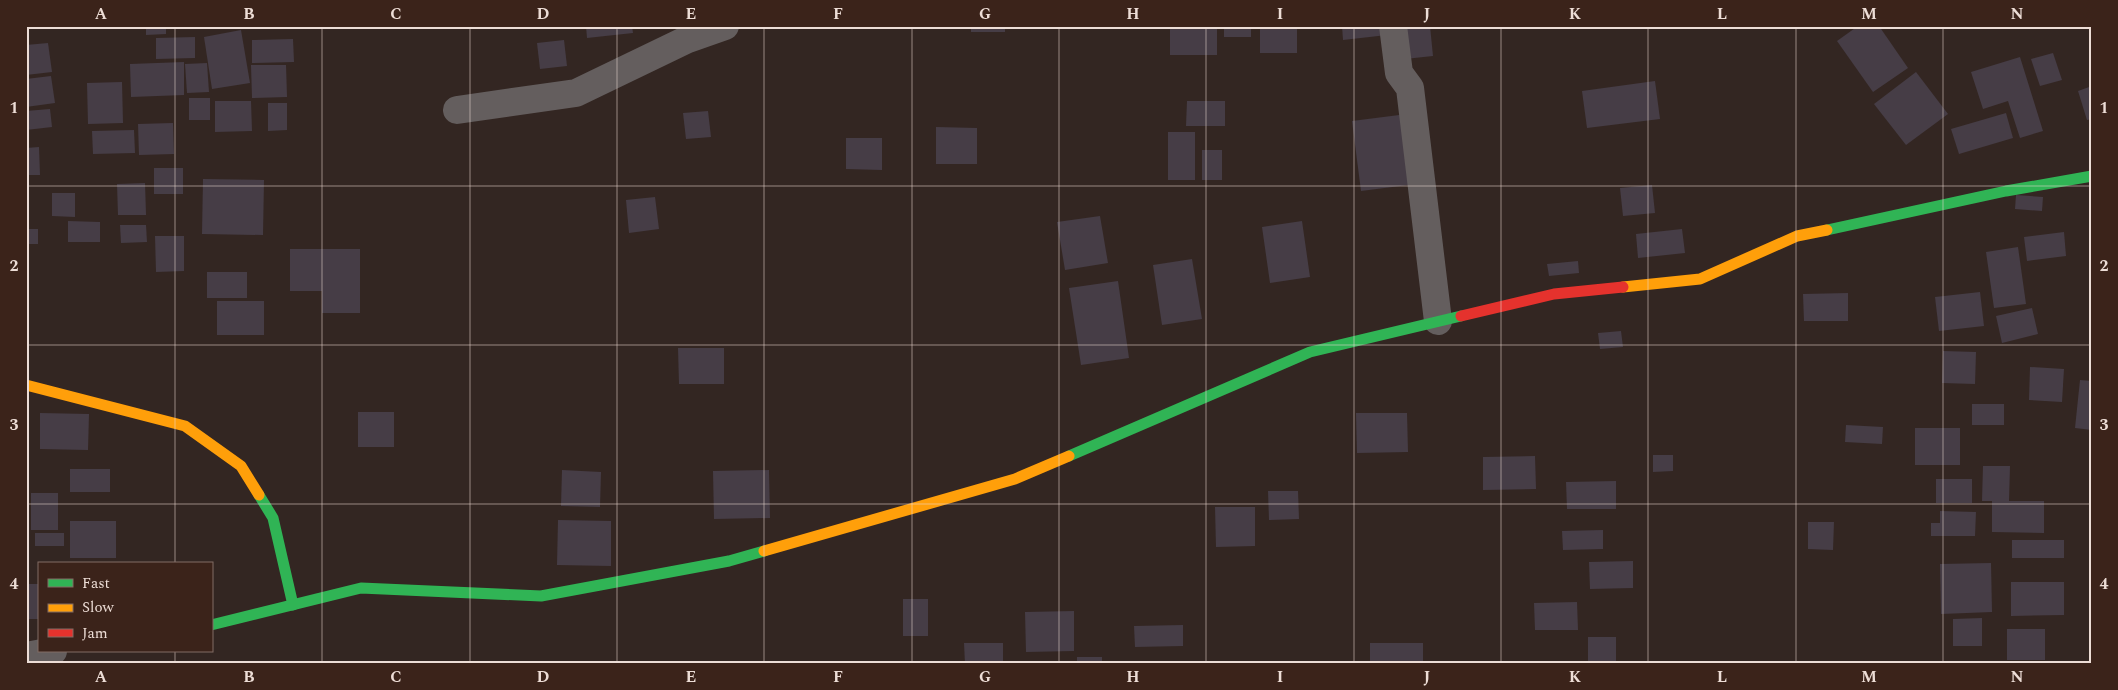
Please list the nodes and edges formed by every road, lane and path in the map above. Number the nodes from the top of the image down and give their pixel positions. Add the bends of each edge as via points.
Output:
1 (725, 26) edge
2 (1393, 26) edge
3 (457, 110) dead end
4 (2092, 176) edge
5 (1438, 322) junction
6 (26, 384) edge
7 (293, 605) junction
8 (212, 625) edge
9 (48, 652) edge
10 (26, 656) edge

1 - 3 street via 688,39 576,93
2 - 5 street via 1399,73 1410,88
4 - 5 street via 1797,236 1700,279 1554,294
5 - 7 street via 1310,352 1015,478 729,561 541,596 361,588
6 - 7 street via 185,426 240,466 273,518
7 - 8 street
9 - 10 street

